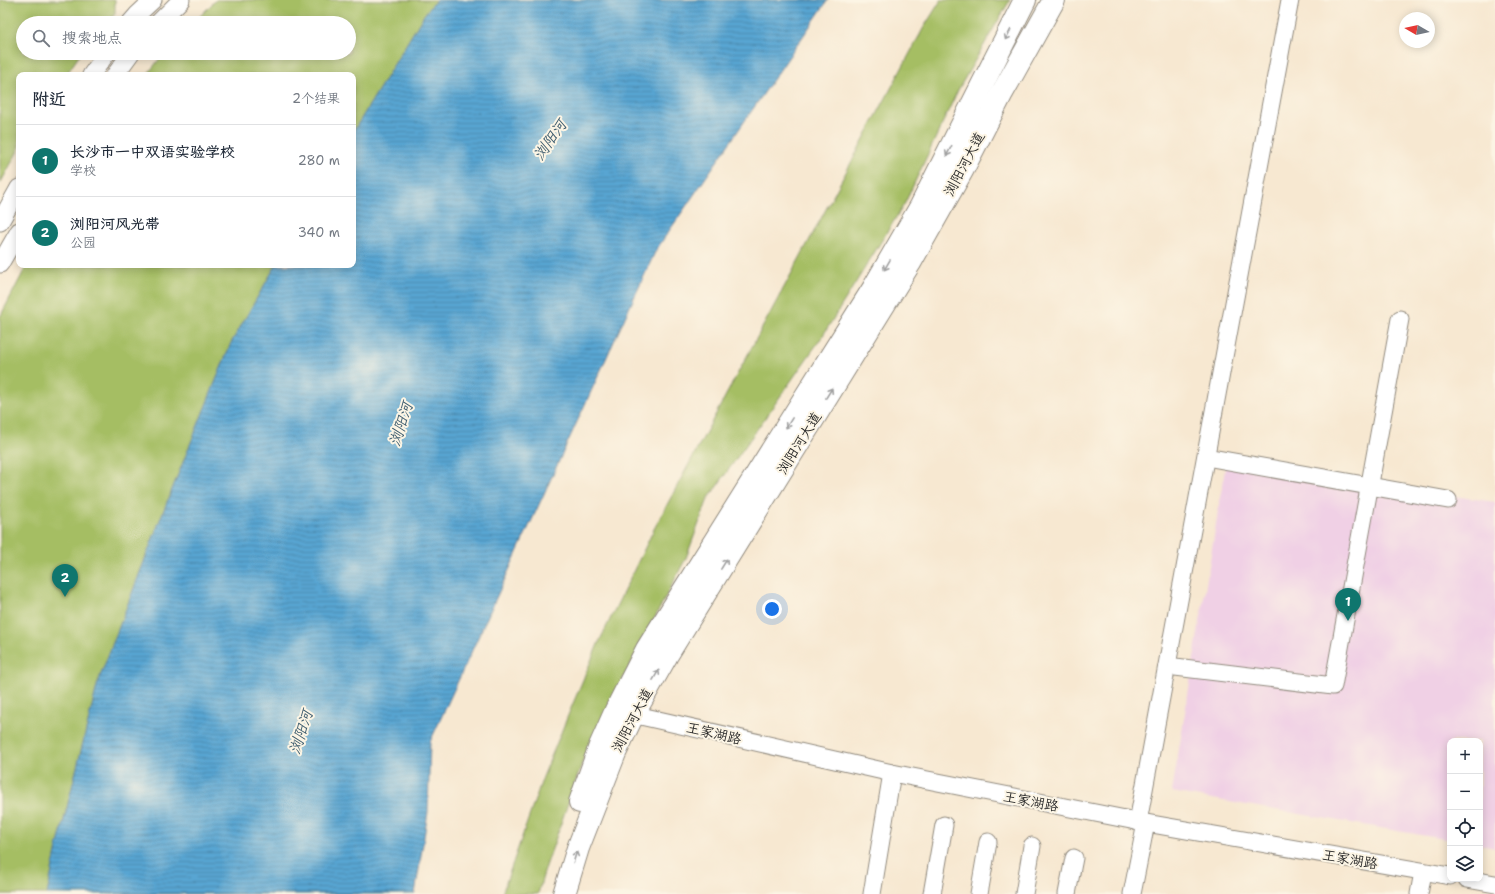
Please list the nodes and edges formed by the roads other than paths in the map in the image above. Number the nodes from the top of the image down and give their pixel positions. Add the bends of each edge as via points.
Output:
1 (153, 0) edge
2 (1025, 0) edge
3 (1054, 0) edge
4 (1290, 0) edge
5 (178, 1) edge
6 (135, 16) edge
7 (164, 16) edge
8 (101, 60) edge
9 (126, 60) edge
10 (93, 72) edge
11 (117, 72) edge
12 (16, 193) edge
13 (0, 222) edge
14 (16, 236) edge
15 (0, 264) edge
16 (1400, 319) dead end
17 (1206, 457) junction
18 (1370, 486) junction
19 (1448, 500) dead end
20 (1167, 666) junction
21 (625, 713) junction
22 (892, 773) junction
23 (1142, 823) junction
24 (944, 825) dead end
25 (988, 842) dead end
26 (1032, 846) dead end
27 (1074, 858) dead end
28 (1423, 872) junction
29 (1447, 876) edge
30 (1483, 882) edge
31 (1495, 884) edge
32 (549, 894) edge
33 (564, 894) edge
34 (872, 894) edge
35 (932, 894) edge
36 (979, 894) edge
37 (1024, 894) edge
38 (1067, 894) edge
39 (1132, 894) edge
40 (1419, 894) edge

1 - 6 street
2 -> 21 main road, 浏阳河大道 via 917,213 869,296 647,649
21 -> 3 main road, 浏阳河大道 via 667,655 910,263
4 - 17 street
5 - 7 street
8 - 10 street
9 - 11 street
12 - 13 street
14 - 15 street
16 - 18 street
17 - 18 street
17 - 20 street
18 - 19 street
18 - 20 street via 1333,686
20 - 23 street
21 - 22 street, 王家湖路
21 - 32 main road, 浏阳河大道 via 600,746 563,846
33 -> 21 main road, 浏阳河大道 via 578,848 609,768
22 - 23 street, 王家湖路
22 - 34 street
23 - 28 street, 王家湖路
23 - 39 street
24 - 35 street
25 - 36 street
26 - 37 street
27 - 38 street
28 - 29 street, 王家湖路
28 - 40 street
30 - 31 street

